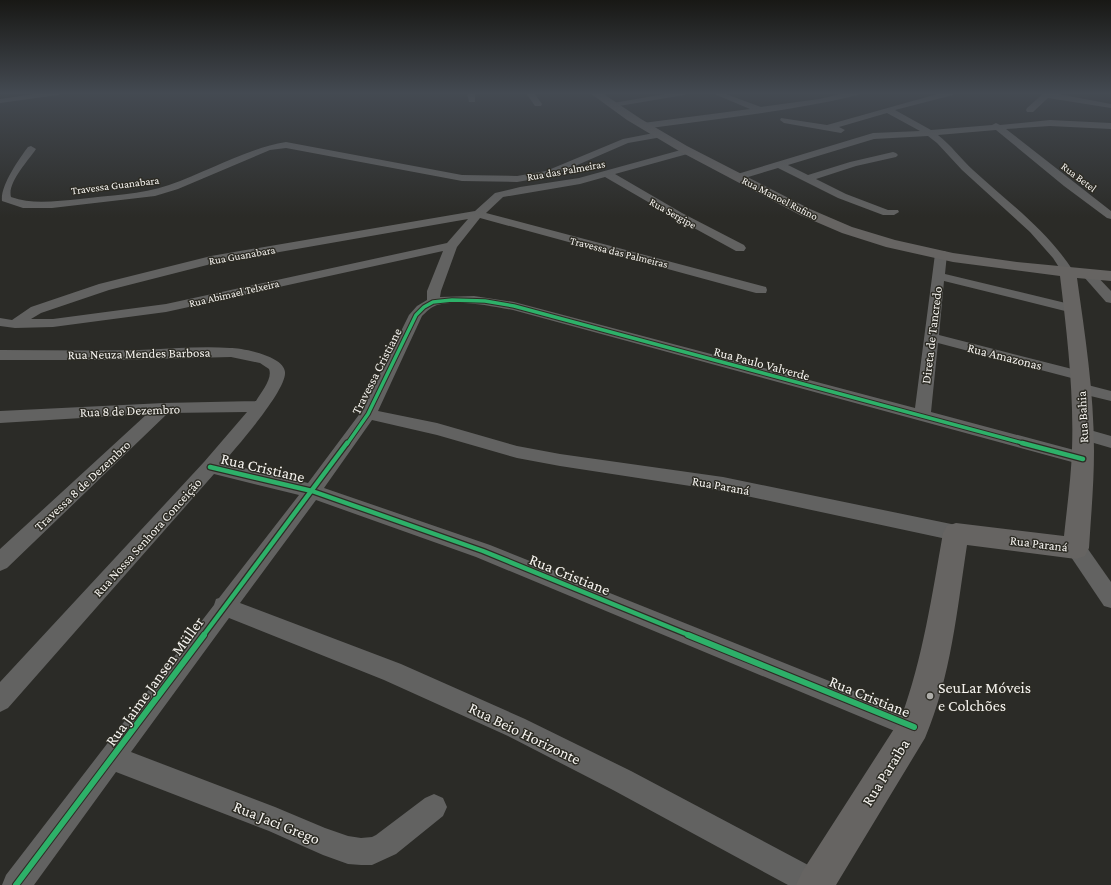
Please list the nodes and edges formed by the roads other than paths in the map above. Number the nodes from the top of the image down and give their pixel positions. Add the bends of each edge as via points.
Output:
1 (631, 134) edge
2 (865, 134) edge
3 (905, 134) edge
4 (932, 134) edge
5 (1006, 134) edge
6 (660, 135) joint
7 (873, 136) junction
8 (626, 140) junction
9 (31, 149) dead end
10 (688, 151) junction
11 (893, 155) dead end
12 (779, 165) junction
13 (609, 175) junction
14 (738, 177) junction
15 (806, 179) junction
16 (894, 212) dead end
17 (478, 214) junction
18 (1111, 216) edge
19 (451, 246) junction
20 (740, 248) dead end
21 (941, 254) junction
22 (1068, 272) junction
23 (1088, 274) junction
24 (938, 276) junction
25 (1111, 276) edge
26 (761, 290) dead end
27 (1111, 299) edge
28 (433, 302) junction
29 (1073, 309) junction
30 (0, 322) edge
31 (15, 324) junction
32 (931, 337) junction
33 (0, 355) edge
34 (276, 366) joint
35 (1080, 382) junction
36 (1111, 396) edge
37 (261, 406) junction
38 (164, 408) junction
39 (368, 414) junction
40 (922, 416) junction
41 (0, 417) edge
42 (1084, 434) junction
43 (1111, 442) edge
44 (1083, 459) junction
45 (210, 467) junction
46 (312, 491) junction
47 (956, 533) junction
48 (1076, 548) junction
49 (0, 562) edge
50 (1111, 599) edge
51 (224, 606) junction
52 (0, 698) edge
53 (914, 727) junction
54 (113, 758) junction
55 (434, 807) dead end
56 (815, 884) edge
57 (16, 885) edge

1 - 8 street
2 - 7 street
3 - 7 street
4 - 22 street via 1040,236 1060,258
5 - 18 street, Rua Betel
6 - 8 street, Travessa Guanabara
6 - 10 main road, Rua Manoel Rufino
7 - 12 street
8 - 9 street, Travessa Guanabara via 548,174 498,180 462,178 286,145 276,146 165,190 38,206 12,202 6,199 4,194 5,188
10 - 13 street, Rua das Palmeiras
10 - 14 main road, Rua Manoel Rufino
11 - 15 street
12 - 14 street
12 - 15 street
13 - 17 street, Rua das Palmeiras via 508,192 494,199
13 - 20 street, Rua Sergipe
14 - 21 main road, Rua Manoel Rufino via 844,230
15 - 16 street via 887,213
17 - 19 street, Rua das Palmeiras
17 - 26 street, Travessa das Palmeiras
17 - 31 street, Rua Guanabara via 211,260 104,287 36,310
19 - 28 street, Rua das Palmeiras via 434,291
19 - 31 street, Rua Abimael Telxeira via 166,308 67,322
21 - 22 main road, Rua Manoel Rufino via 1022,271 1057,275
21 - 24 street, Direta de Tancredo
22 - 23 main road, Rua Manoel Rufino
22 - 29 main road, Rua Bahia
23 - 25 main road, Rua Manoel Rufino
23 - 27 street
24 - 29 street
24 - 32 street, Direta de Tancredo
28 - 39 street, Travessa Cristiane via 416,315
28 - 40 street, Rua Paulo Valverde via 484,301 514,306
29 - 35 main road, Rua Bahia
30 - 31 street, Rua Abimael Telxeira
32 - 35 street, Rua Amazonas
32 - 40 street, Direta de Tancredo
33 - 34 street, Rua Neuza Mendes Barbosa via 231,352 264,360
34 - 37 street, Rua Nossa Senhora Conceição via 276,380
35 - 36 street, Rua Amazonas
35 - 42 main road, Rua Bahia
37 - 38 street, Rua 8 de Dezembro
37 - 45 street, Rua Nossa Senhora Conceição
38 - 41 street, Rua 8 de Dezembro
38 - 49 street, Travessa 8 de Dezembro
39 - 46 street, Travessa Cristiane
39 - 47 street, Rua Paraná via 437,429 524,453 723,484
40 - 44 street, Rua Paulo Valverde
42 - 43 street
42 - 44 main road, Rua Bahia
44 - 48 main road, Rua Bahia
45 - 46 street, Rua Cristiane
45 - 52 street, Rua Nossa Senhora Conceição
46 - 51 street, Rua Jaime Jansen Müller
46 - 53 street, Rua Cristiane via 483,551
47 - 48 main road, Rua Paraná
47 - 53 main road, Rua Paraiba via 938,642 926,692
48 - 50 street
51 - 54 street, Rua Jaime Jansen Müller
51 - 56 street, Rua Beio Horizonte via 346,652 550,744
53 - 56 main road, Rua Paraiba
54 - 55 street, Rua Jaci Grego via 280,822 335,846 359,850 373,850 385,845
54 - 57 street, Rua Jaime Jansen Müller

